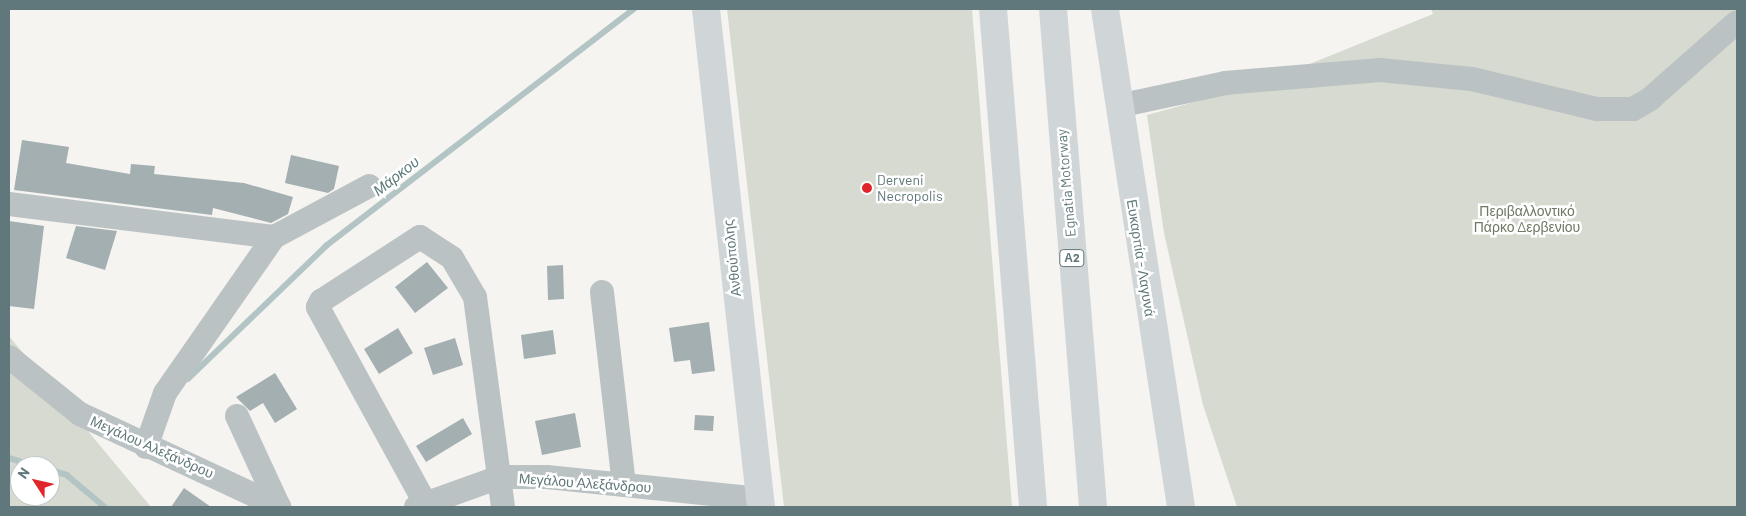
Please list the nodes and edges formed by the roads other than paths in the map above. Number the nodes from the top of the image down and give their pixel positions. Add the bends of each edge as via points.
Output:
1 (706, 9) edge
2 (993, 9) edge
3 (1053, 9) edge
4 (1105, 9) edge
5 (1737, 22) edge
6 (1118, 106) junction
7 (369, 186) dead end
8 (9, 204) edge
9 (274, 237) junction
10 (602, 292) dead end
11 (9, 357) edge
12 (237, 416) dead end
13 (146, 448) junction
14 (500, 477) junction
15 (624, 485) junction
16 (760, 503) edge
17 (420, 504) edge
18 (279, 507) edge
19 (503, 507) edge
20 (1032, 507) edge
21 (1093, 507) edge
22 (1182, 507) edge

1 - 16 main road, Ανθούπολης
2 - 20 main road
3 - 21 main road, Egnatia Motorway / Α2
4 - 6 main road, Ευκαρπία - Λαγυνά
5 - 6 street via 1650,100 1633,109 1597,109 1472,79 1380,70 1225,83
6 - 22 main road, Ευκαρπία - Λαγυνά
7 - 9 street
8 - 9 street
9 - 13 street via 165,393
10 - 15 street
11 - 13 street, Μεγάλου Αλεξάνδρου via 80,414
12 - 18 street
13 - 18 street, Μεγάλου Αλεξάνδρου
14 - 15 street, Μεγάλου Αλεξάνδρου
14 - 17 street, Μεγάλου Αλεξάνδρου
14 - 17 street via 475,298 452,258 434,243 420,237 318,307
14 - 19 street
15 - 16 street, Μεγάλου Αλεξάνδρου

